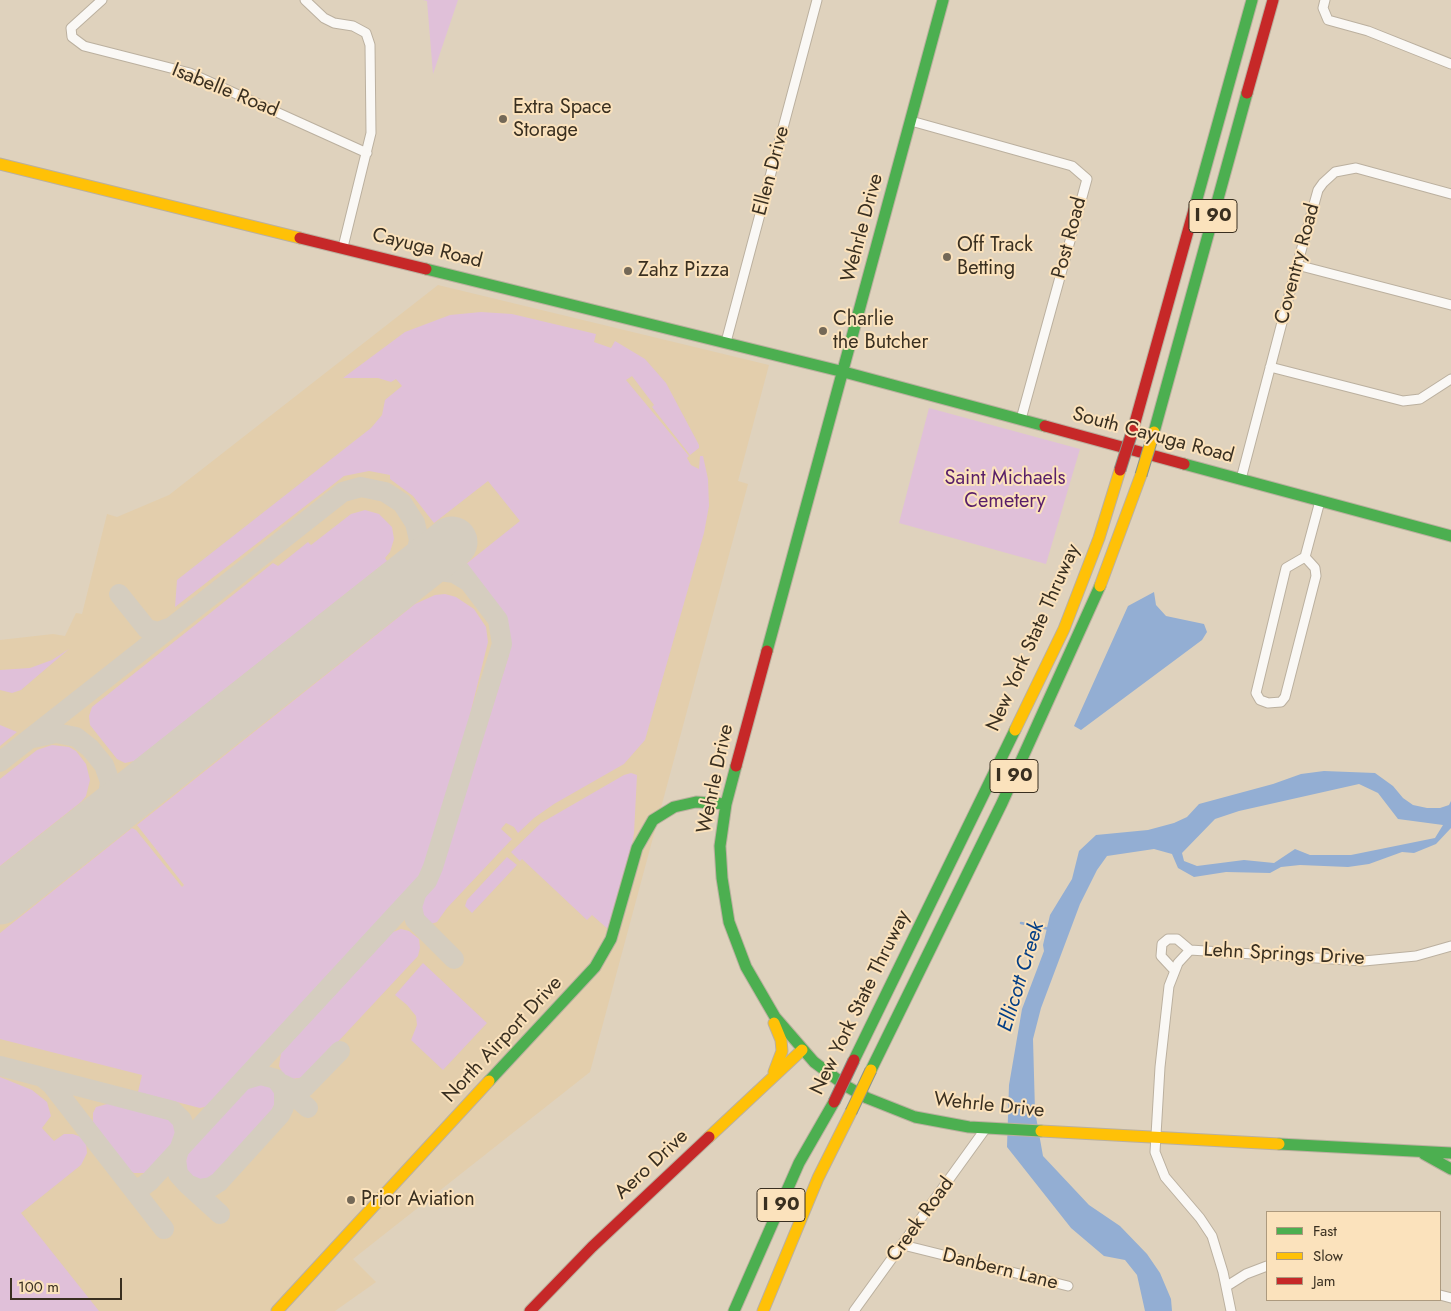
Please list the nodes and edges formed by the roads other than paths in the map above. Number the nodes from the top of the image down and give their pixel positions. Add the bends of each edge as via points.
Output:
1 (102, 0) edge
2 (305, 0) edge
3 (817, 0) edge
4 (943, 0) edge
5 (1252, 0) edge
6 (1273, 0) edge
7 (1326, 0) edge
8 (1451, 64) edge
9 (911, 121) junction
10 (367, 153) junction
11 (0, 164) edge
12 (1451, 194) edge
13 (343, 247) junction
14 (1298, 265) junction
15 (1451, 305) edge
16 (726, 342) junction
17 (1270, 367) junction
18 (844, 372) junction
19 (1451, 379) edge
20 (1020, 419) junction
21 (1241, 479) junction
22 (1320, 501) junction
23 (1451, 536) edge
24 (1305, 557) junction
25 (726, 804) junction
26 (1451, 946) edge
27 (1190, 950) junction
28 (1174, 970) junction
29 (766, 1005) junction
30 (802, 1050) junction
31 (771, 1079) junction
32 (986, 1128) junction
33 (1155, 1138) junction
34 (1420, 1152) junction
35 (1451, 1153) edge
36 (1451, 1169) edge
37 (903, 1245) junction
38 (1266, 1266) edge
39 (1068, 1286) dead end
40 (1227, 1286) junction
41 (277, 1311) edge
42 (530, 1311) edge
43 (734, 1311) edge
44 (763, 1311) edge
45 (854, 1311) edge
46 (1231, 1311) edge

1 - 10 street, Isabelle Road via 71,28 72,37 84,46 190,73
2 - 10 street via 324,18 366,33 370,45 372,133
3 - 16 street, Ellen Drive
4 - 9 main road, Wehrle Drive
5 - 43 main road, New York State Thruway / I 90, bridge via 1134,426 1099,538 1064,629 834,1102 800,1163
6 - 44 main road, New York State Thruway / I 90, bridge via 1154,432 1121,534 1093,604 1002,803 818,1178
7 - 8 street via 1324,8 1328,20 1368,31
9 - 18 main road, Wehrle Drive
9 - 20 street, Post Road via 1072,166 1087,179
10 - 13 street
11 - 13 main road, Cayuga Road
12 - 14 street, Coventry Road via 1356,168 1335,172 1318,190
13 - 16 main road, Cayuga Road
14 - 15 street
14 - 17 street, Coventry Road
16 - 18 main road, Cayuga Road
17 - 19 street via 1402,401 1420,399
17 - 21 street, Coventry Road
18 - 20 main road, South Cayuga Road
18 - 25 main road, Wehrle Drive
20 - 21 main road, South Cayuga Road
21 - 22 main road, South Cayuga Road
22 - 23 main road, South Cayuga Road
22 - 24 street
24 - 24 street via 1315,568 1316,576 1284,697 1281,702 1268,703 1260,700 1256,693 1286,568
25 - 29 main road, Wehrle Drive via 720,846 729,922 746,968
25 - 41 main road, North Airport Drive via 696,802 674,807 653,820 637,848 610,940 595,967
26 - 27 street, Lehn Springs Drive via 1416,956 1364,961
27 - 28 street, Lehn Springs Drive via 1184,953
27 - 28 street via 1177,939 1168,939 1162,944 1161,956
28 - 33 street, Lehn Springs Drive via 1169,986
29 - 30 main road, Wehrle Drive
29 - 31 main road via 781,1040 780,1060
30 - 31 main road, Aero Drive
30 - 32 main road, Wehrle Drive via 846,1086 888,1106 915,1117
31 - 42 main road, Aero Drive via 592,1247
32 - 33 main road, Wehrle Drive
32 - 37 street, Creek Road
33 - 34 main road, Wehrle Drive
33 - 40 street, Lehn Springs Drive via 1155,1152 1164,1177 1212,1236
34 - 35 main road, Wehrle Drive
34 - 36 main road
37 - 39 street, Danbern Lane
37 - 45 street, Creek Road
38 - 40 street
40 - 46 street, Lehn Springs Drive

